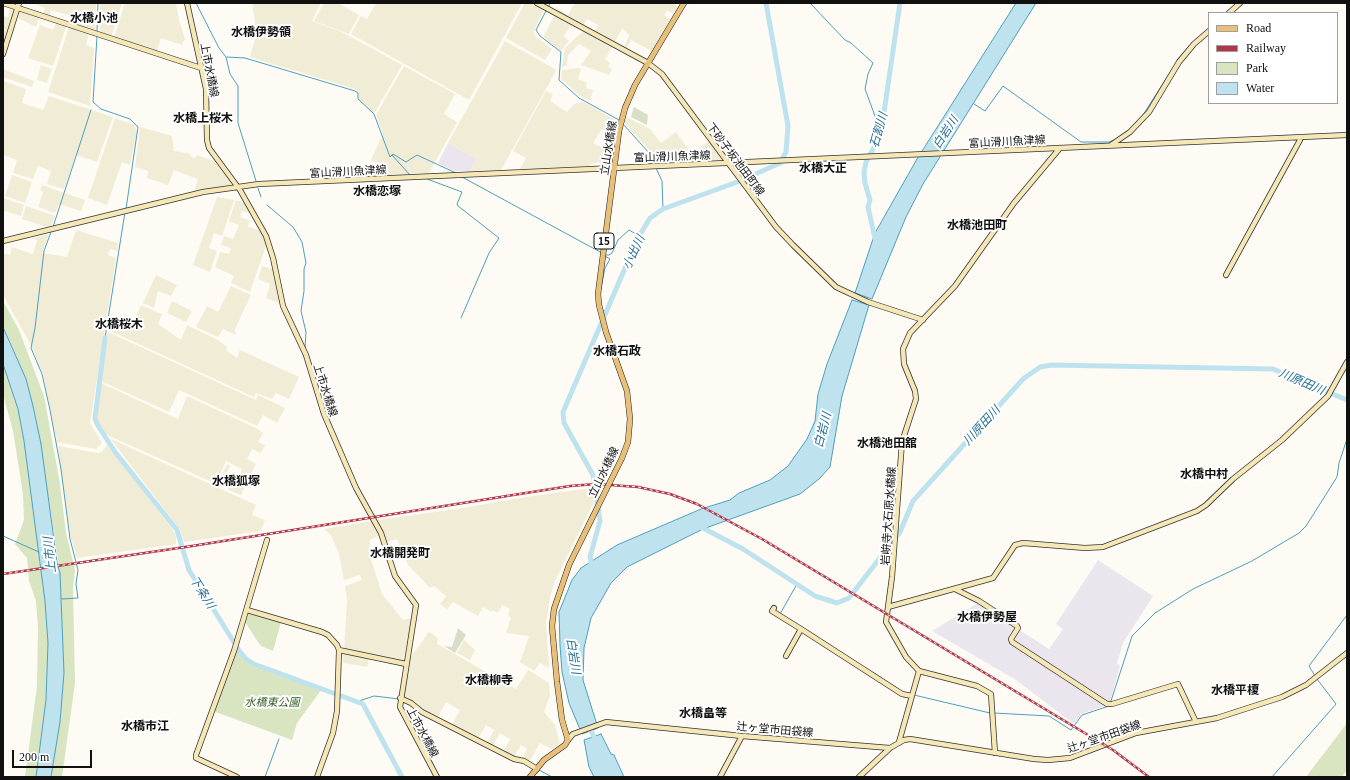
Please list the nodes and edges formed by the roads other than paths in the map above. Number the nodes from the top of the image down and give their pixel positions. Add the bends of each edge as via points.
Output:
1 (3, 3) edge
2 (187, 3) edge
3 (537, 3) edge
4 (684, 3) edge
5 (1240, 3) edge
6 (19, 6) edge
7 (1230, 12) edge
8 (1208, 32) edge
9 (3, 54) edge
10 (648, 63) junction
11 (201, 68) junction
12 (1347, 135) edge
13 (1300, 140) dead end
14 (1111, 145) junction
15 (1060, 148) junction
16 (728, 163) junction
17 (614, 168) junction
18 (237, 186) junction
19 (3, 241) edge
20 (1226, 275) dead end
21 (923, 320) junction
22 (1347, 362) edge
23 (267, 540) dead end
24 (955, 589) junction
25 (888, 607) junction
26 (774, 608) dead end
27 (247, 610) junction
28 (800, 629) junction
29 (339, 650) junction
30 (1347, 653) edge
31 (786, 656) dead end
32 (406, 664) junction
33 (919, 671) junction
34 (912, 696) junction
35 (400, 698) junction
36 (1196, 722) junction
37 (742, 736) junction
38 (568, 740) junction
39 (899, 742) junction
40 (890, 748) junction
41 (995, 753) junction
42 (537, 769) junction
43 (237, 777) edge
44 (317, 777) edge
45 (437, 777) edge
46 (530, 777) edge
47 (720, 777) edge
48 (858, 777) edge

1 - 6 main road
2 - 11 main road, 上市水橋線
3 - 10 main road, 下砂子坂池田町線
4 - 10 main road, 立山水橋線 / 15
5 - 7 main road
6 - 9 main road
6 - 11 main road
8 - 14 main road via 1179,62 1149,112 1130,132
10 - 16 main road, 下砂子坂池田町線 via 662,74
10 - 17 main road, 立山水橋線 / 15 via 631,94 622,121
11 - 18 main road, 上市水橋線 via 207,99 207,140 213,155
12 - 14 main road, 富山滑川魚津線
13 - 20 main road
14 - 15 main road, 富山滑川魚津線
15 - 16 main road, 富山滑川魚津線
15 - 21 main road, 岩峅寺大石原水橋線 via 1014,203 955,286
16 - 17 main road, 富山滑川魚津線
16 - 21 main road, 下砂子坂池田町線 via 783,236 836,287
17 - 18 main road, 富山滑川魚津線
17 - 38 main road, 立山水橋線 / 15, bridge via 598,294 606,332 627,391 630,419 626,446 568,565 554,609 552,626 557,682 562,720
18 - 19 main road, 富山滑川魚津線
18 - 32 main road, 上市水橋線 via 266,236 283,306 306,355 332,433 356,488 381,533 395,576 416,605
21 - 25 main road, 岩峅寺大石原水橋線 via 910,334 903,349 904,364 916,399 902,442
22 - 24 main road via 1324,400 1282,440 1197,511 1103,547 1023,543 1015,545 993,578
23 - 27 main road
24 - 25 main road
24 - 36 main road via 1017,626 1012,642 1107,704 1178,684
25 - 33 main road, 岩峅寺大石原水橋線 via 887,625 906,657
26 - 28 main road via 772,611
27 - 29 main road via 328,635
27 - 43 main road via 196,758
28 - 31 main road
28 - 34 main road via 902,694
29 - 32 main road
29 - 44 main road via 338,695 333,733
30 - 36 main road, 辻ヶ堂市田袋線 via 1306,685 1290,694 1217,718
32 - 35 main road, 上市水橋線
33 - 34 main road
33 - 41 main road via 976,686 991,694
34 - 39 main road
35 - 42 main road via 464,734
35 - 45 main road, 上市水橋線 via 400,707
36 - 41 main road, 辻ヶ堂市田袋線 via 1136,733 1070,758 1048,760
37 - 38 main road, 辻ヶ堂市田袋線 via 603,722 573,734
37 - 40 main road, 辻ヶ堂市田袋線
37 - 47 main road
38 - 42 main road
39 - 40 main road
39 - 41 main road, 辻ヶ堂市田袋線 via 916,740
40 - 48 main road
42 - 46 main road

